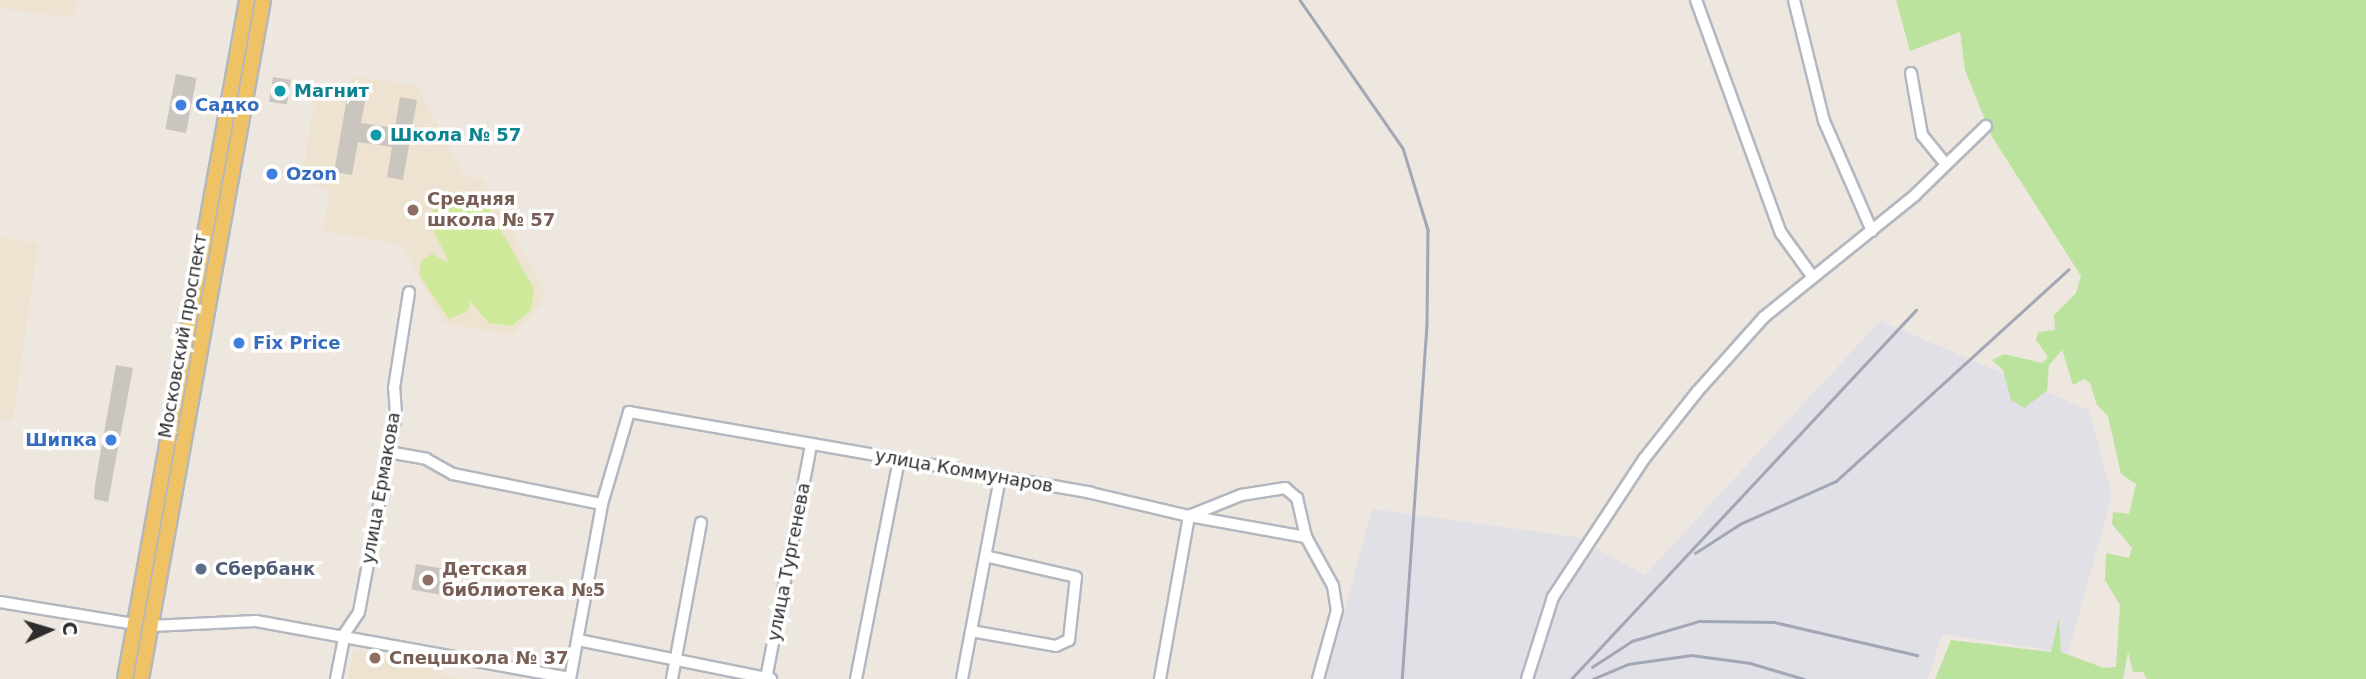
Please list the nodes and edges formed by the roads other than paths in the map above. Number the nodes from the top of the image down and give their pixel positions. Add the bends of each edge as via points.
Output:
1 (247, 0) edge
2 (263, 0) edge
3 (1696, 0) edge
4 (1794, 0) edge
5 (1911, 73) dead end
6 (1986, 126) dead end
7 (1944, 162) junction
8 (1872, 230) junction
9 (1812, 276) junction
10 (409, 292) dead end
11 (811, 445) junction
12 (388, 452) junction
13 (899, 459) junction
14 (1000, 477) junction
15 (603, 503) junction
16 (1189, 516) junction
17 (701, 523) dead end
18 (1306, 537) junction
19 (985, 556) junction
20 (0, 602) edge
21 (135, 624) junction
22 (151, 626) junction
23 (971, 631) junction
24 (345, 633) junction
25 (578, 640) junction
26 (676, 660) junction
27 (570, 678) edge
28 (125, 679) edge
29 (141, 679) edge
30 (336, 679) edge
31 (671, 679) edge
32 (766, 679) edge
33 (773, 679) edge
34 (856, 679) edge
35 (962, 679) edge
36 (1160, 679) edge
37 (1318, 679) edge
38 (1527, 679) edge

1 - 21 main road, Московский проспект
2 - 22 main road, Московский проспект
3 - 9 street via 1782,233
4 - 8 street via 1824,121
5 - 7 street via 1922,135
6 - 7 street
7 - 8 street
8 - 9 street
9 - 38 street via 1764,317 1644,459 1553,597
10 - 12 street, улица Ермакова
11 - 13 street, улица Коммунаров
11 - 15 street, улица Коммунаров via 629,411 623,418
11 - 32 street, улица Тургенева
12 - 15 street via 426,459 453,474
12 - 24 street, улица Ермакова via 359,612
13 - 14 street, улица Коммунаров
13 - 34 street
14 - 16 street, улица Коммунаров
14 - 19 street
15 - 25 street
16 - 18 street, улица Коммунаров
16 - 18 street via 1241,495 1285,488 1297,498
16 - 36 street
17 - 26 street
18 - 37 street via 1333,586 1337,610
19 - 23 street
19 - 23 street via 1076,577 1069,640 1056,646
20 - 21 street
21 - 22 main road
21 - 28 main road, Московский проспект
22 - 24 street via 246,620
22 - 29 main road, Московский проспект
23 - 35 street
24 - 27 street
24 - 30 street, улица Ермакова
25 - 26 street
25 - 27 street
26 - 31 street
26 - 32 street
32 - 33 street

